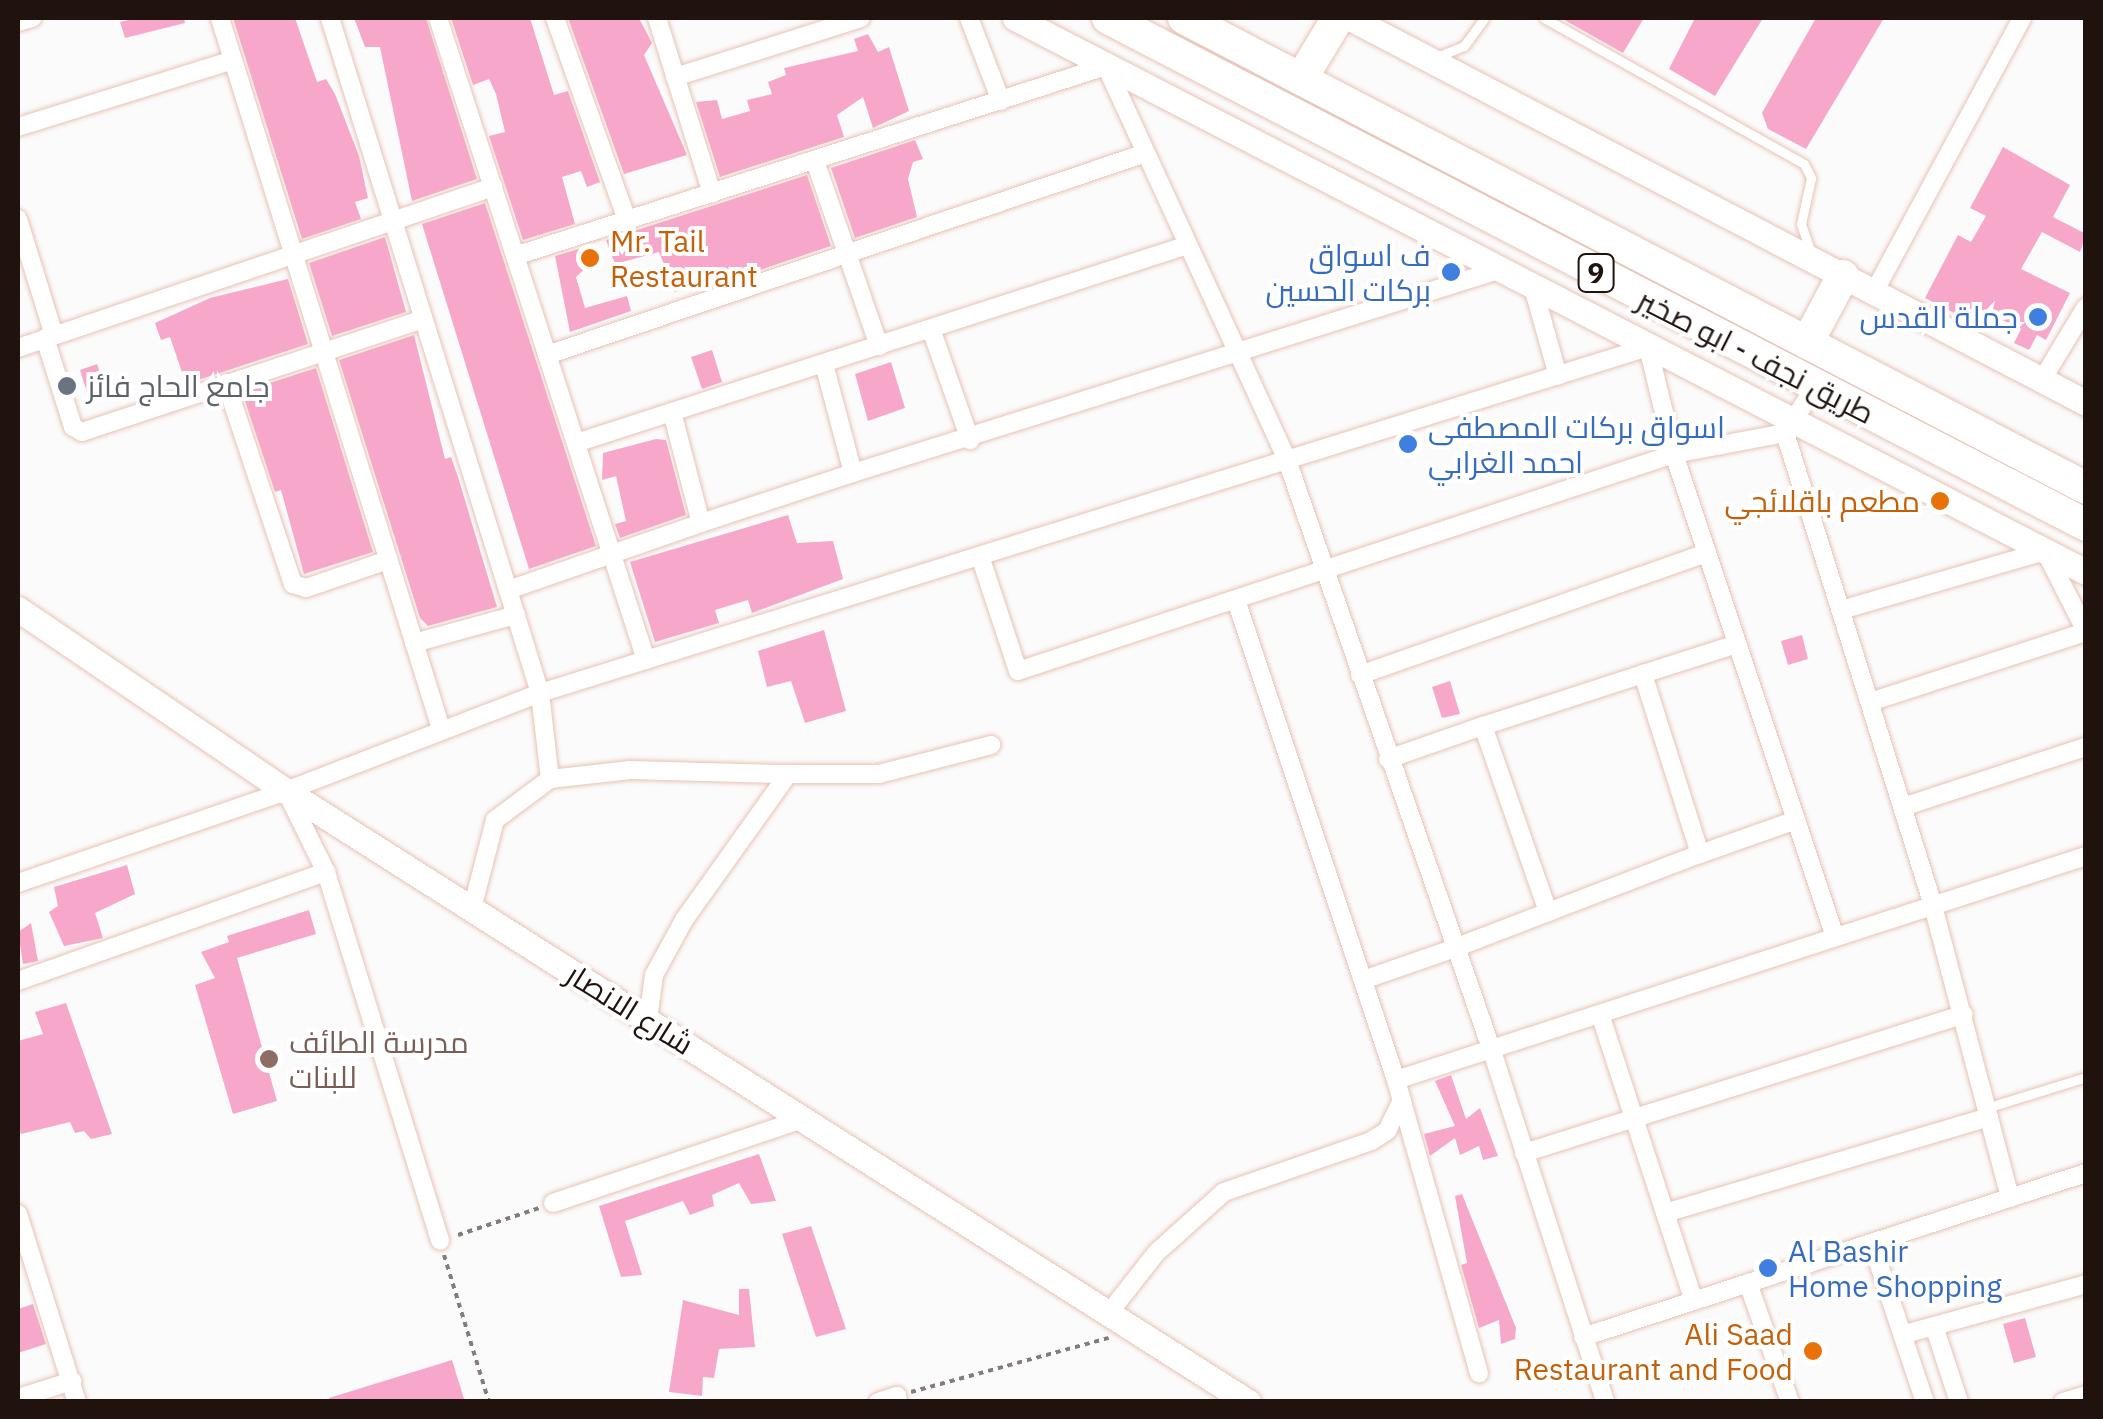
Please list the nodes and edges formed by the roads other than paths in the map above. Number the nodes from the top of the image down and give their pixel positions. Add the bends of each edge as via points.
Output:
1 (32, 18) edge
2 (220, 18) edge
3 (330, 18) edge
4 (438, 18) edge
5 (555, 18) edge
6 (657, 18) edge
7 (861, 18) edge
8 (969, 18) edge
9 (1015, 18) edge
10 (1108, 18) edge
11 (1184, 18) edge
12 (1338, 18) edge
13 (1350, 18) edge
14 (1484, 18) edge
15 (1544, 18) edge
16 (2022, 18) edge
17 (18, 22) edge
18 (1422, 55) junction
19 (234, 60) junction
20 (1106, 66) junction
21 (675, 77) junction
22 (1300, 78) junction
23 (1001, 101) junction
24 (18, 126) edge
25 (1146, 152) junction
26 (815, 161) junction
27 (493, 187) junction
28 (712, 194) junction
29 (18, 219) edge
30 (627, 220) junction
31 (393, 221) junction
32 (1188, 244) junction
33 (294, 254) junction
34 (847, 254) junction
35 (515, 256) junction
36 (1829, 269) junction
37 (1498, 270) junction
38 (1533, 287) junction
39 (1874, 292) junction
40 (2086, 307) edge
41 (424, 319) junction
42 (931, 328) junction
43 (49, 336) junction
44 (1807, 343) junction
45 (879, 346) junction
46 (18, 348) edge
47 (1648, 348) junction
48 (326, 351) junction
49 (1238, 353) junction
50 (547, 354) junction
51 (824, 364) junction
52 (1558, 376) junction
53 (2042, 380) junction
54 (226, 383) junction
55 (1814, 387) junction
56 (2086, 403) edge
57 (672, 412) junction
58 (1790, 427) junction
59 (970, 440) junction
60 (576, 443) junction
61 (1674, 454) junction
62 (1287, 460) junction
63 (853, 472) junction
64 (2086, 488) edge
65 (702, 522) junction
66 (2086, 525) edge
67 (2045, 550) junction
68 (1707, 553) junction
69 (612, 554) junction
70 (980, 556) junction
71 (388, 560) junction
72 (1324, 570) junction
73 (2086, 572) edge
74 (508, 590) junction
75 (1236, 600) junction
76 (18, 609) edge
77 (1840, 610) junction
78 (516, 615) junction
79 (2086, 631) edge
80 (414, 643) junction
81 (1737, 644) junction
82 (646, 660) junction
83 (1643, 674) junction
84 (1360, 675) junction
85 (540, 693) junction
86 (1870, 702) junction
87 (1483, 726) junction
88 (441, 729) junction
89 (992, 745) dead end
90 (2086, 747) edge
91 (1388, 759) junction
92 (788, 774) junction
93 (550, 779) junction
94 (286, 791) junction
95 (1903, 808) junction
96 (1796, 820) junction
97 (1700, 854) junction
98 (2086, 856) edge
99 (326, 872) junction
100 (18, 880) edge
101 (1932, 906) junction
102 (472, 909) junction
103 (1548, 912) junction
104 (1834, 937) junction
105 (1452, 949) junction
106 (1363, 980) junction
107 (18, 981) edge
108 (1600, 1014) junction
109 (1964, 1014) junction
110 (648, 1020) junction
111 (1491, 1048) junction
112 (2086, 1078) edge
113 (1396, 1080) junction
114 (1402, 1100) junction
115 (1987, 1112) junction
116 (1633, 1115) junction
117 (803, 1119) junction
118 (1524, 1152) junction
119 (2086, 1173) edge
120 (2010, 1198) junction
121 (554, 1203) road end
122 (1665, 1213) junction
123 (18, 1214) edge
124 (440, 1241) road end
125 (1872, 1244) junction
126 (1748, 1283) junction
127 (2086, 1284) edge
128 (1694, 1301) junction
129 (1109, 1312) junction
130 (1934, 1326) junction
131 (1905, 1334) junction
132 (1583, 1337) junction
133 (1480, 1374) dead end
134 (72, 1381) junction
135 (2086, 1395) edge
136 (18, 1398) edge
137 (897, 1399) edge
138 (77, 1402) edge
139 (878, 1402) edge
140 (1248, 1402) edge
141 (1605, 1402) edge
142 (1790, 1402) edge
143 (1924, 1402) edge
144 (1959, 1402) edge
145 (2064, 1402) edge

1 - 17 street
2 - 19 street
3 - 31 street
4 - 27 street
5 - 30 street
6 - 21 street
7 - 21 street
8 - 23 street
9 - 20 main road
10 - 55 highway, طريق نجف - ابو صخير / 9
11 - 22 highway, طريق نجف - ابو صخير / 9
12 - 22 highway
13 - 18 main road
14 - 18 lane via 1457,51
15 - 36 lane via 1804,164 1811,178 1801,224
16 - 39 street
18 - 36 main road
19 - 24 street
19 - 33 street
20 - 23 street
20 - 25 street
20 - 37 main road
21 - 28 street
22 - 44 highway, طريق نجف - ابو صخير / 9
23 - 26 street
25 - 32 street
25 - 34 street
26 - 28 street
26 - 34 street
27 - 31 street
27 - 35 street
28 - 30 street
29 - 43 street
30 - 35 street
31 - 33 street
31 - 41 street
32 - 42 street
32 - 49 street
33 - 43 street
33 - 48 street
34 - 45 street
34 - 50 street
35 - 50 street
36 - 39 main road
36 - 44 highway
37 - 38 main road
37 - 49 street
38 - 47 main road
38 - 52 street
39 - 53 main road
40 - 53 street
41 - 48 street
41 - 74 street
42 - 45 street
42 - 59 street
43 - 46 street
43 - 54 street via 73,427 82,432
44 - 64 highway, طريق نجف - ابو صخير / 9
45 - 51 street
47 - 52 street
47 - 58 main road
47 - 61 street
48 - 54 street
48 - 71 street
49 - 59 street
49 - 62 street
50 - 60 street
51 - 57 street
51 - 63 street
52 - 62 street
53 - 56 main road
54 - 71 street via 293,584 306,588
55 - 58 street
55 - 66 highway, طريق نجف - ابو صخير / 9
57 - 60 street
57 - 65 street
58 - 61 street
58 - 67 main road
58 - 77 street
59 - 63 street
60 - 69 street
61 - 68 street
61 - 72 street
62 - 70 street
62 - 72 street
63 - 65 street
65 - 69 street
67 - 73 main road
67 - 77 street
67 - 79 street
68 - 81 street
68 - 84 street
69 - 74 street
69 - 82 street
70 - 75 street via 1018,671
70 - 82 street
71 - 80 street
72 - 75 street
72 - 84 street
74 - 78 street
75 - 106 street
76 - 94 main road, شارع الانصار
77 - 86 street
78 - 80 street
78 - 85 street
79 - 86 street
80 - 88 street
81 - 83 street
81 - 96 street
82 - 85 street
83 - 87 street
83 - 97 street
84 - 91 street
85 - 88 street
85 - 93 street
86 - 95 street
87 - 91 street
87 - 103 street
88 - 94 street
89 - 92 street via 879,774
90 - 95 street
91 - 105 street
92 - 93 street via 630,770
92 - 110 street via 684,920 654,975
93 - 102 street via 494,820
94 - 99 street
94 - 100 street
94 - 102 main road, شارع الانصار
95 - 101 street
96 - 97 street
96 - 104 street
97 - 103 street
98 - 101 street
99 - 107 street
99 - 124 street
101 - 104 street
101 - 109 street
102 - 110 main road, شارع الانصار
103 - 105 street
104 - 108 street
105 - 106 street
105 - 111 street
106 - 113 street
108 - 111 street
108 - 116 street
109 - 115 street
109 - 116 street
110 - 117 main road, شارع الانصار
111 - 113 street
111 - 118 street
112 - 115 lane
113 - 114 street
114 - 129 street via 1387,1130 1371,1141 1224,1192 1156,1252
114 - 133 street
115 - 120 street
115 - 122 street
116 - 118 street
116 - 122 street
117 - 121 street
117 - 129 main road, شارع الانصار
118 - 132 street
119 - 120 street
120 - 125 street
122 - 128 street
123 - 134 street
125 - 126 street
125 - 131 street
126 - 128 street
126 - 142 street
127 - 130 street
128 - 132 street
129 - 140 main road, شارع الانصار
130 - 131 street
130 - 144 street
131 - 143 street
132 - 141 street
134 - 136 street
134 - 138 street
135 - 145 street
137 - 139 street

